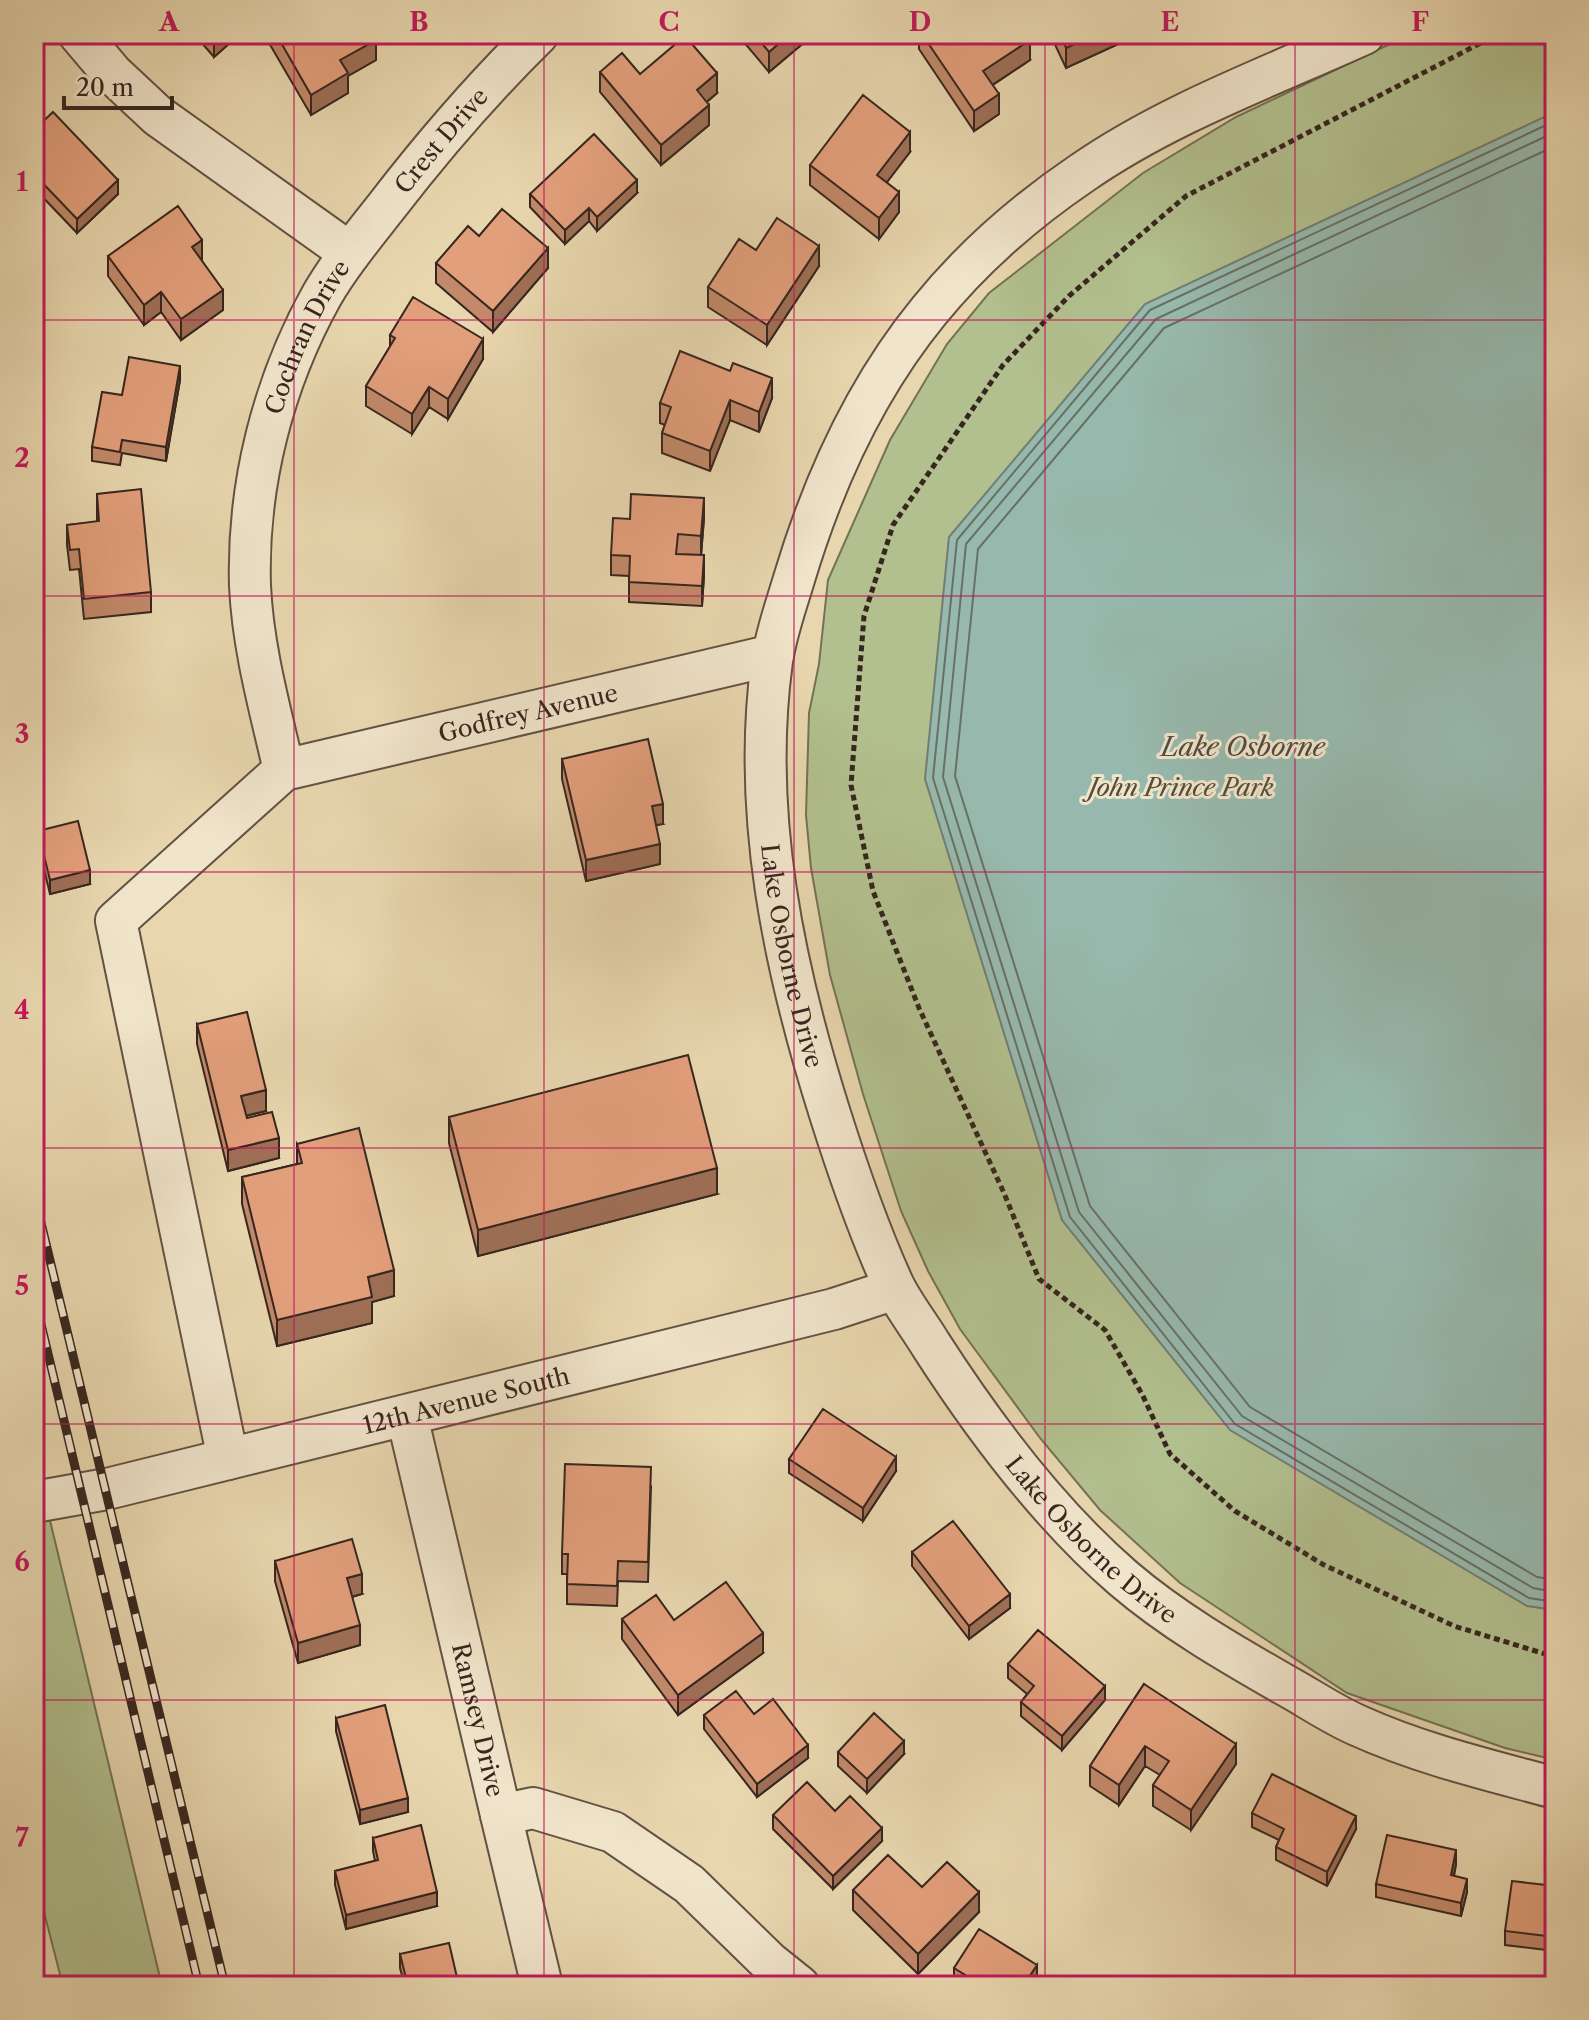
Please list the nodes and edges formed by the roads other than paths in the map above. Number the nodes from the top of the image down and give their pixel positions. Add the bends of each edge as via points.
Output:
1 (79, 34) edge
2 (538, 34) edge
3 (1364, 34) edge
4 (350, 253) junction
5 (773, 655) junction
6 (284, 770) junction
7 (895, 1289) junction
8 (407, 1416) junction
9 (228, 1459) junction
10 (34, 1502) edge
11 (1555, 1788) edge
12 (501, 1815) junction
13 (542, 1986) edge
14 (799, 1986) edge

1 - 4 street, Cochran Drive via 158,116
2 - 4 street, Crest Drive via 426,154
3 - 5 street, Lake Osborne Drive via 1172,121 1083,172 970,265 892,362 847,438 811,522
4 - 6 street, Cochran Drive via 290,363 266,435 253,509 250,585 258,660
5 - 6 street, Godfrey Avenue
5 - 7 street, Lake Osborne Drive via 766,772 782,936 805,1036 849,1174
6 - 9 street via 116,921
7 - 8 street, 12th Avenue South
7 - 11 street, Lake Osborne Drive via 971,1406 1069,1527 1126,1580 1202,1635 1356,1725
8 - 9 street, 12th Avenue South
8 - 12 street, Ramsey Drive
9 - 10 street, 12th Avenue South
12 - 13 street
12 - 14 street, Ramsey Drive via 533,1808 613,1832 689,1884

